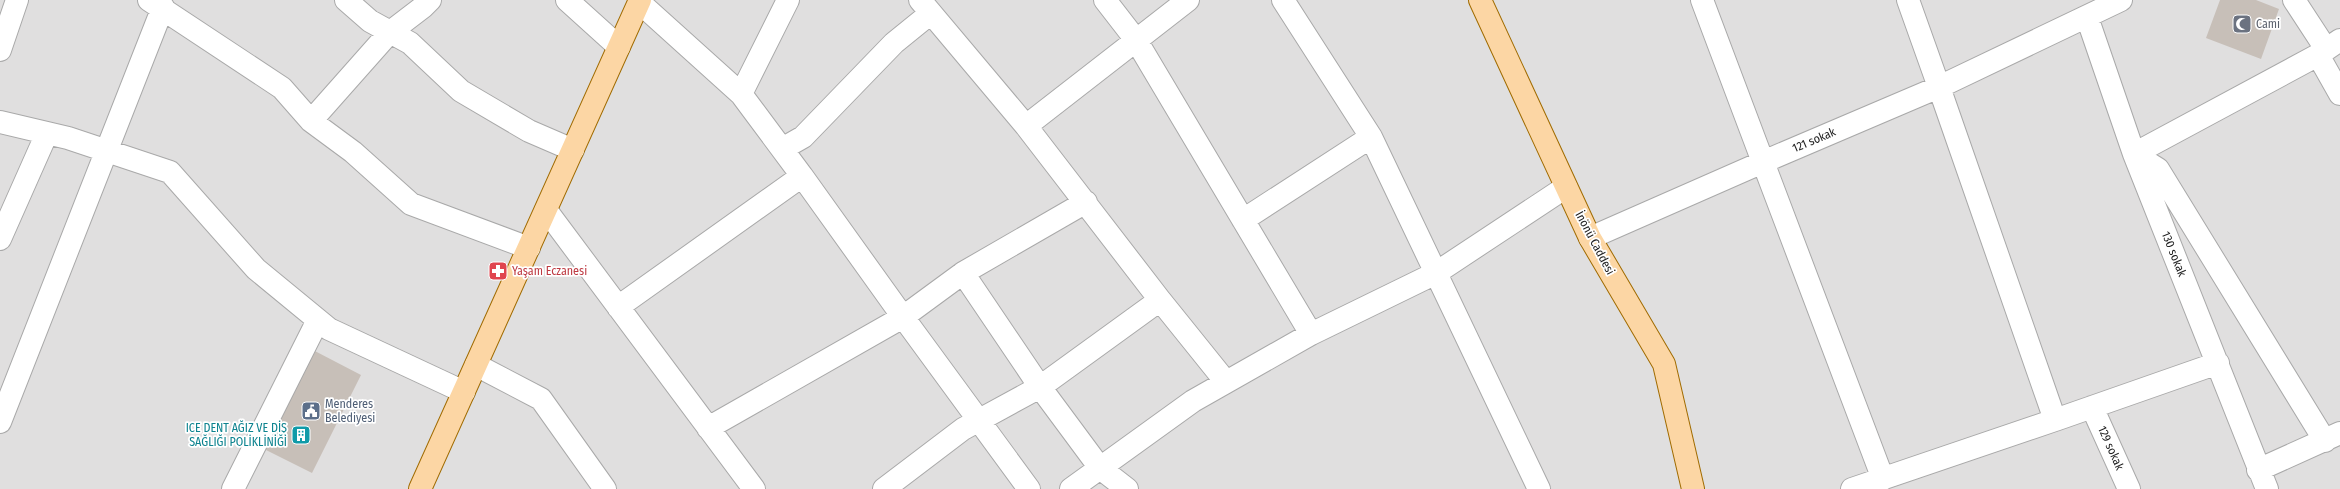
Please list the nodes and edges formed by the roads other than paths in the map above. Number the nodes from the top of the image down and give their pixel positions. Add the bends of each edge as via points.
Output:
1 (17, 0) edge
2 (346, 0) edge
3 (430, 0) edge
4 (567, 0) edge
5 (788, 0) edge
6 (1105, 0) edge
7 (1188, 0) edge
8 (1283, 0) edge
9 (1480, 0) edge
10 (1702, 0) edge
11 (1908, 0) edge
12 (2121, 0) edge
13 (2294, 0) edge
14 (640, 1) edge
15 (156, 4) edge
16 (925, 6) edge
17 (2088, 17) junction
18 (389, 33) junction
19 (1136, 40) junction
20 (619, 47) junction
21 (2328, 48) edge
22 (0, 50) edge
23 (1938, 87) junction
24 (741, 94) junction
25 (2340, 94) edge
26 (0, 122) edge
27 (311, 122) junction
28 (1026, 126) junction
29 (47, 133) junction
30 (1371, 137) junction
31 (782, 149) junction
32 (573, 150) junction
33 (108, 151) junction
34 (2134, 154) junction
35 (1763, 162) junction
36 (802, 176) junction
37 (1566, 187) junction
38 (1086, 202) junction
39 (546, 210) junction
40 (1243, 220) junction
41 (1590, 238) junction
42 (0, 239) edge
43 (529, 248) junction
44 (1436, 273) junction
45 (963, 274) junction
46 (1160, 300) junction
47 (618, 307) junction
48 (903, 317) junction
49 (318, 320) junction
50 (1311, 334) junction
51 (2218, 363) junction
52 (476, 365) junction
53 (1226, 382) junction
54 (1040, 387) junction
55 (464, 392) junction
56 (2092, 407) junction
57 (979, 420) junction
58 (2055, 420) junction
59 (0, 422) edge
60 (708, 428) junction
61 (2332, 437) edge
62 (1100, 468) junction
63 (1883, 479) junction
64 (2263, 480) edge
65 (233, 489) edge
66 (420, 489) edge
67 (605, 489) edge
68 (754, 489) edge
69 (884, 489) edge
70 (1029, 489) edge
71 (1071, 489) edge
72 (1127, 489) edge
73 (1539, 489) edge
74 (1693, 489) edge
75 (1852, 489) edge
76 (2129, 489) edge

1 - 22 street
2 - 18 street via 370,22
3 - 18 street
4 - 20 street
5 - 24 street
6 - 19 street
7 - 19 street
8 - 30 street
9 - 37 main road, İnönü Caddesi
10 - 35 street
11 - 23 street
12 - 17 street, 121 sokak
13 - 21 street
14 - 20 main road
14 - 24 street
15 - 27 street via 282,88
15 - 33 street
16 - 28 street
16 - 31 street via 894,43 858,77 843,96 808,131
17 - 23 street, 121 sokak
17 - 34 street, 130 sokak
18 - 27 street
18 - 32 street via 410,44 461,91 529,131
19 - 28 street
19 - 40 street
20 - 32 main road
21 - 25 street
21 - 34 street
23 - 35 street, 121 sokak
23 - 58 street
24 - 31 street
26 - 29 street
27 - 43 street via 353,152 411,204
28 - 38 street
29 - 33 street
29 - 42 street
30 - 40 street
30 - 44 street
31 - 36 street
32 - 39 main road
33 - 49 street via 170,172 256,269
33 - 59 street
34 - 51 street, 130 sokak
34 - 61 street via 2158,169
35 - 41 street, 121 sokak
35 - 63 street
36 - 47 street
36 - 48 street
37 - 41 main road, İnönü Caddesi
37 - 44 street
38 - 45 street
38 - 46 street
39 - 43 main road
39 - 47 street
40 - 50 street
41 - 74 main road, İnönü Caddesi via 1664,364
43 - 52 main road
44 - 50 street
44 - 73 street
45 - 48 street
45 - 54 street
46 - 53 street
46 - 54 street
47 - 60 street
48 - 57 street
48 - 60 street
49 - 55 street via 329,329
49 - 65 street
50 - 53 street
51 - 56 street
51 - 64 street, 130 sokak
52 - 55 main road
52 - 67 street via 541,399
53 - 62 street via 1193,401
54 - 57 street
54 - 62 street
55 - 66 main road
56 - 58 street
56 - 76 street, 129 sokak
57 - 69 street via 963,429
57 - 70 street
58 - 63 street
60 - 68 street
61 - 64 street
62 - 71 street
62 - 72 street
63 - 75 street

